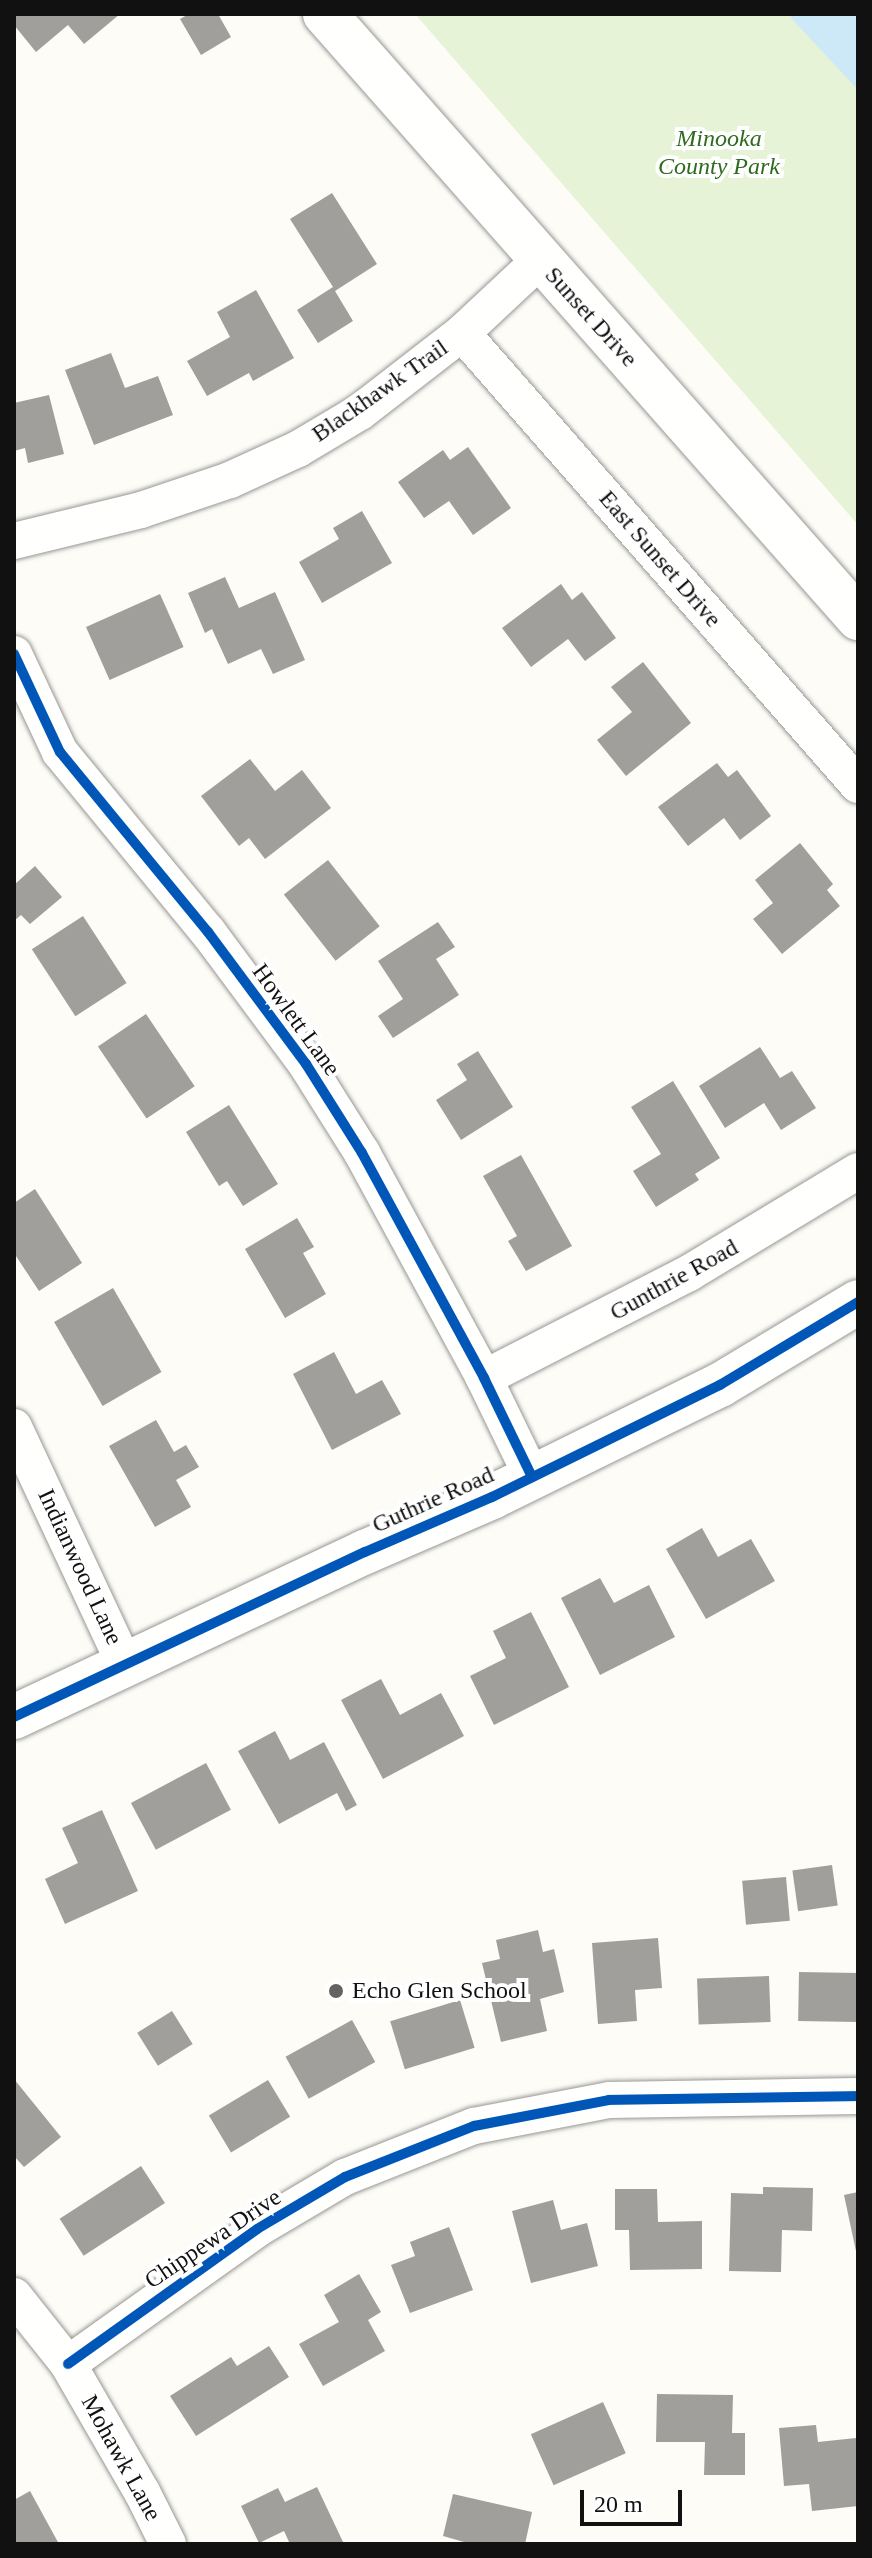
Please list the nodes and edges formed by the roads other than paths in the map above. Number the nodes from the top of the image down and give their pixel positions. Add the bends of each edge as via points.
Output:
1 (325, 14) edge
2 (540, 260) junction
3 (462, 333) junction
4 (14, 541) edge
5 (858, 618) edge
6 (14, 654) edge
7 (858, 785) edge
8 (858, 1171) edge
9 (858, 1302) edge
10 (484, 1378) junction
11 (14, 1427) edge
12 (532, 1477) junction
13 (125, 1665) junction
14 (14, 1717) edge
15 (858, 2096) edge
16 (14, 2296) edge
17 (68, 2364) junction
18 (168, 2544) edge

1 - 2 street, Sunset Drive
2 - 3 street, Blackhawk Trail
2 - 5 street, Sunset Drive
3 - 4 street, Blackhawk Trail via 360,412 298,449 230,480 141,510
3 - 7 street, East Sunset Drive
6 - 10 street, Howlett Lane via 60,752 208,932 306,1064 362,1153
8 - 10 street, Gunthrie Road via 689,1273
9 - 12 street, Guthrie Road via 720,1385
10 - 12 street, Howlett Lane
11 - 13 street, Indianwood Lane
12 - 13 street, Guthrie Road
13 - 14 street, Guthrie Road
15 - 17 street, Chippewa Drive via 609,2100 474,2126 432,2140 345,2177 257,2229
16 - 17 street, Mohawk Lane
17 - 18 street, Mohawk Lane

